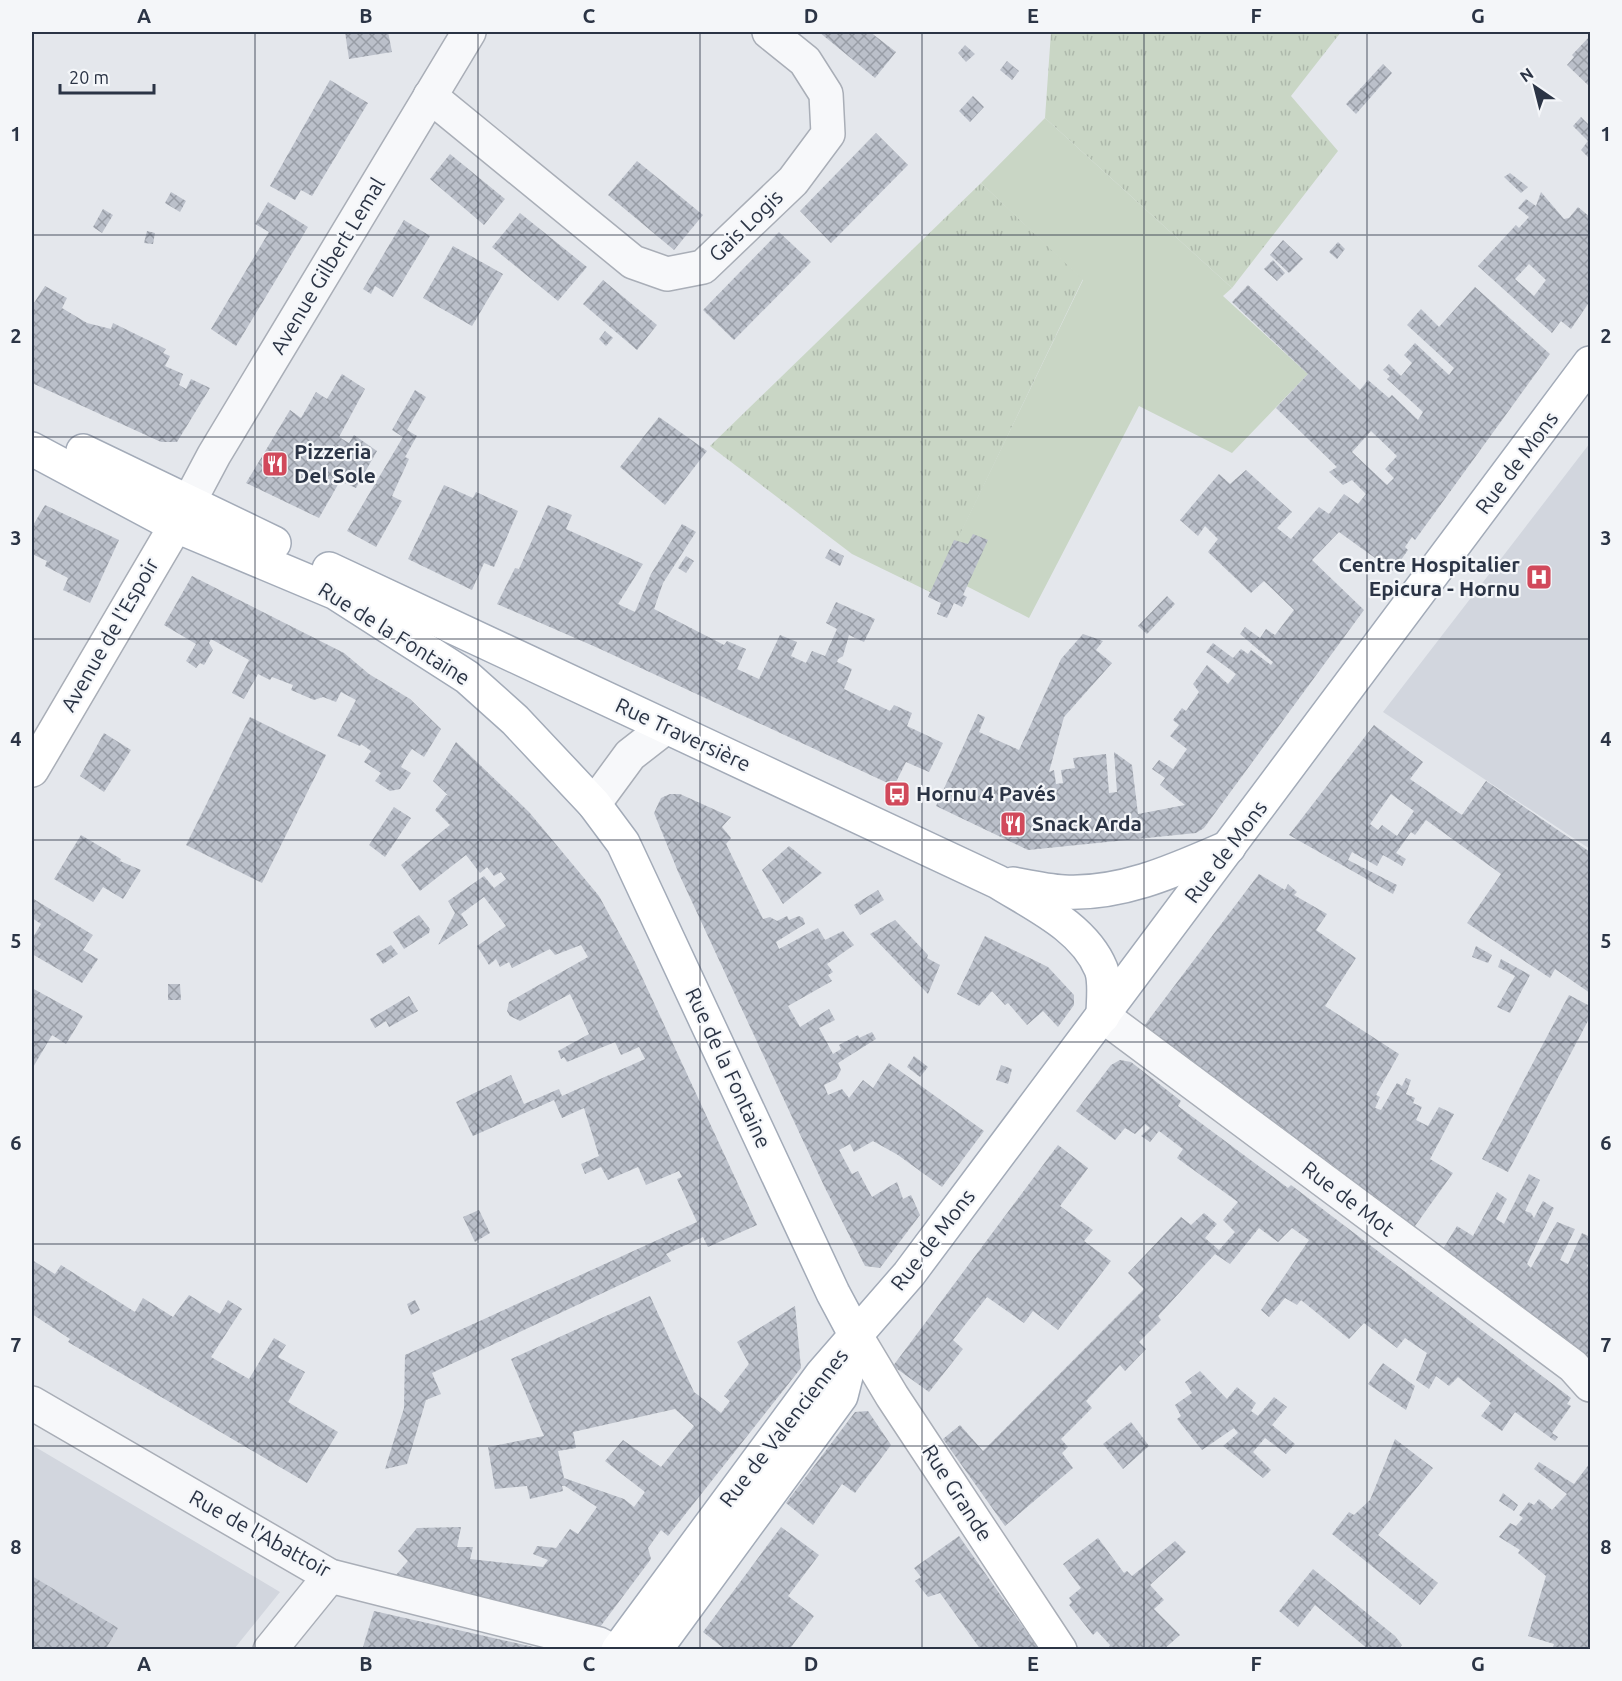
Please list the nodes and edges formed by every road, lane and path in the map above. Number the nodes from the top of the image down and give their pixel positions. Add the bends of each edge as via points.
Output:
1 (469, 32) edge
2 (769, 32) edge
3 (430, 96) junction
4 (1590, 363) edge
5 (32, 429) edge
6 (32, 449) edge
7 (182, 513) junction
8 (370, 587) joint
9 (666, 727) junction
10 (32, 770) edge
11 (594, 804) junction
12 (1230, 846) junction
13 (998, 882) junction
14 (1103, 1016) junction
15 (856, 1336) junction
16 (1590, 1385) edge
17 (32, 1403) edge
18 (330, 1576) junction
19 (270, 1650) edge
20 (610, 1650) edge
21 (618, 1650) edge
22 (655, 1650) edge
23 (1060, 1650) edge

1 - 3 street, Avenue Gilbert Lemal
2 - 3 street, Gais Logis via 805,61 826,94 828,134 793,181 703,267 667,274 633,262
3 - 7 street, Avenue Gilbert Lemal
4 - 12 main road, Rue de Mons
5 - 7 main road, Rue de la Fontaine
6 - 7 main road, Rue de la Fontaine
7 - 8 main road, Rue de la Fontaine
7 - 10 main road, Avenue de l'Espoir
7 - 11 main road, Rue de la Fontaine via 336,593 467,677 515,720
8 - 9 main road, Rue Traversière
9 - 11 street via 630,755
9 - 13 main road, Rue Traversière
11 - 15 main road, Rue de la Fontaine via 623,843
12 - 13 main road, Rue Traversière via 1171,872 1119,888 1064,892
12 - 14 main road, Rue de Mons
13 - 14 main road, Rue Traversière via 1056,918 1084,944 1101,969
14 - 15 main road, Rue de Mons via 909,1274
14 - 16 street, Rue de Mot via 1573,1366
15 - 21 main road, Rue de Valenciennes via 822,1374
15 - 22 main road, Rue de Valenciennes via 841,1396
15 - 23 main road, Rue Grande
17 - 18 street, Rue de l'Abattoir
18 - 19 street
18 - 20 street, Rue de l'Abattoir

